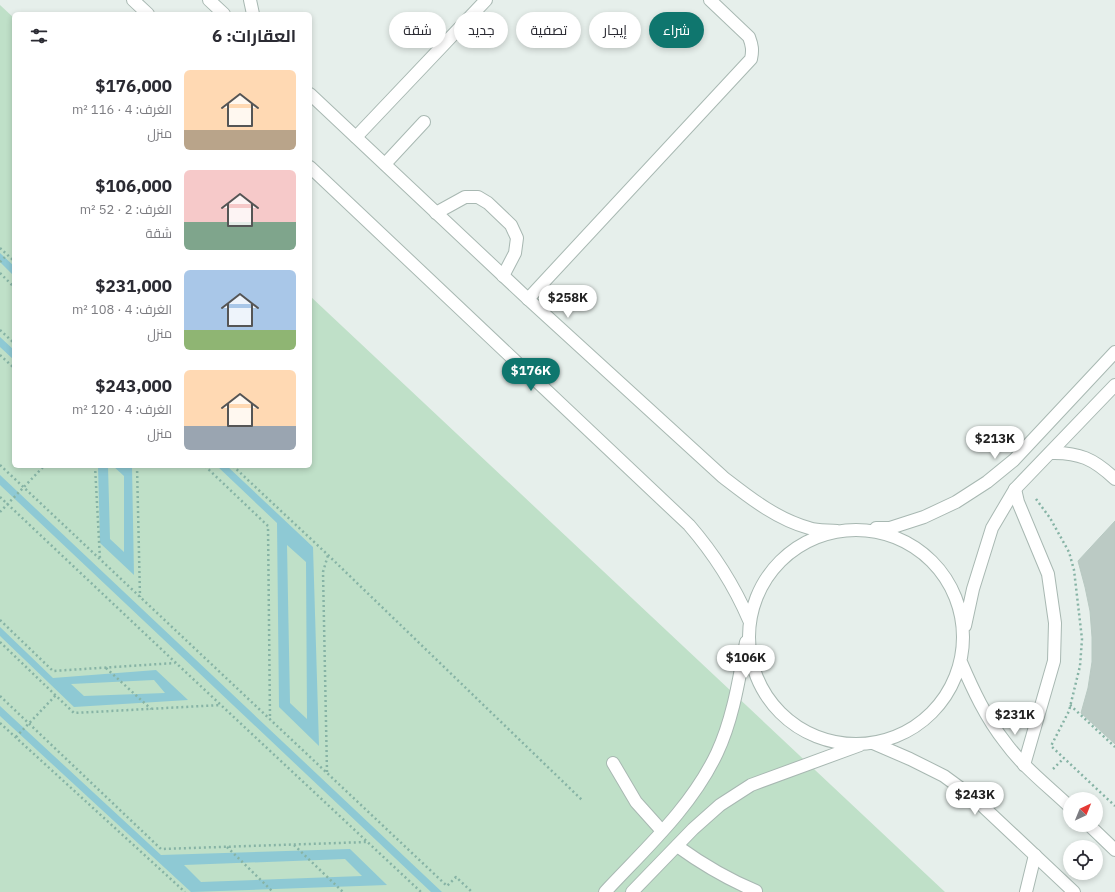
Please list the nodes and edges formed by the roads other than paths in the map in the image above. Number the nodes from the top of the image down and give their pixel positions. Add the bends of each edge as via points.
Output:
1 (133, 0) edge
2 (209, 0) edge
3 (250, 0) edge
4 (486, 0) edge
5 (710, 0) edge
6 (146, 12) edge
7 (222, 12) edge
8 (253, 12) edge
9 (312, 96) edge
10 (424, 122) dead end
11 (356, 137) junction
12 (384, 164) junction
13 (312, 169) edge
14 (436, 213) junction
15 (503, 276) junction
16 (528, 299) junction
17 (1115, 352) edge
18 (1115, 385) edge
19 (1050, 453) junction
20 (1115, 479) edge
21 (1016, 489) junction
22 (849, 529) junction
23 (837, 531) junction
24 (749, 623) junction
25 (963, 631) junction
26 (961, 662) junction
27 (867, 744) junction
28 (613, 763) dead end
29 (1024, 765) junction
30 (1063, 801) edge
31 (662, 831) junction
32 (1096, 832) edge
33 (677, 846) junction
34 (1115, 850) edge
35 (1035, 855) junction
36 (756, 891) dead end
37 (605, 892) edge
38 (632, 892) edge
39 (1026, 892) edge
40 (1074, 892) edge

1 - 6 street
2 - 7 street
3 - 8 street
4 - 11 street
5 - 16 street via 749,37 753,52 751,59
9 - 11 street
10 - 12 street
11 - 12 street
12 - 14 street
13 - 24 street via 689,525 720,565 736,592
14 - 15 street
14 - 15 street via 465,197 478,197 511,225 517,238 516,253
15 - 16 street
16 - 23 street via 749,498 809,529
17 - 22 street via 1014,460 987,482 956,502 924,517 890,528
18 - 19 street
19 - 20 street via 1066,452 1092,460
19 - 21 street
21 - 25 street via 992,528
21 - 29 street via 1018,502 1048,574 1055,623 1054,661
22 - 23 street
22 - 25 street via 883,533 914,546 939,569 956,598
23 - 24 street via 812,539 794,549 770,571 757,594
24 - 27 street via 752,664 767,697 793,724 826,740
24 - 31 street via 730,717 717,753 698,786 676,817
25 - 26 street
26 - 27 street via 949,691 929,716 903,734
26 - 29 street via 988,719
27 - 33 street via 751,785 720,805
27 - 35 street via 910,759 944,776 974,798
28 - 31 street via 636,802
29 - 30 street
31 - 37 street
32 - 34 street
33 - 36 street via 709,868
33 - 38 street
35 - 39 street
35 - 40 street

